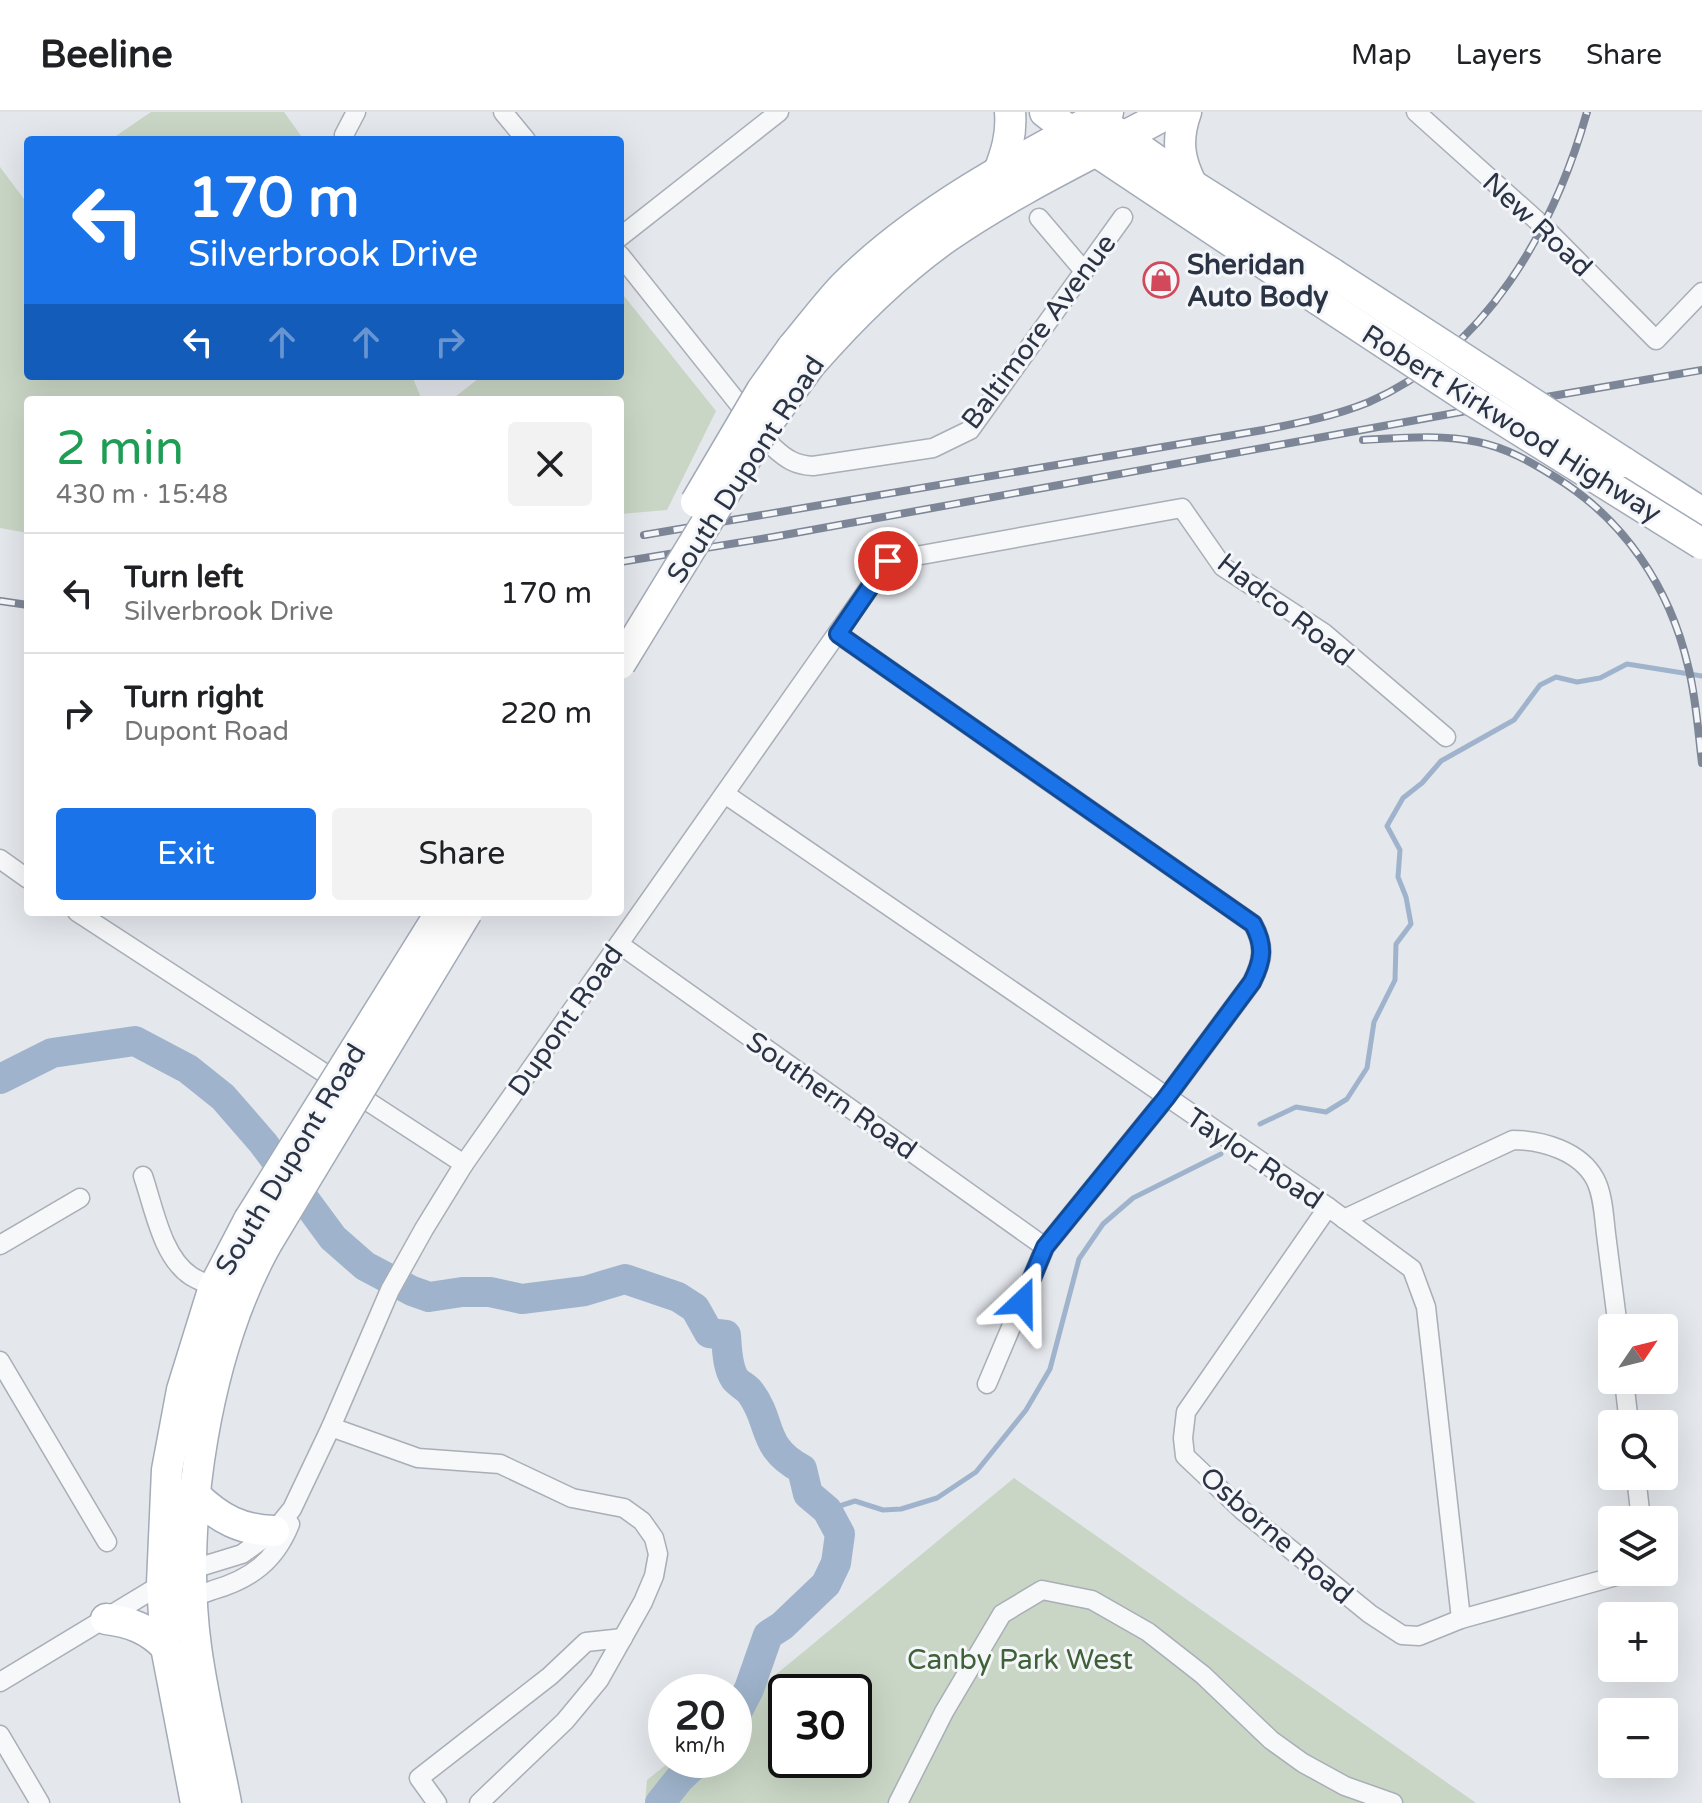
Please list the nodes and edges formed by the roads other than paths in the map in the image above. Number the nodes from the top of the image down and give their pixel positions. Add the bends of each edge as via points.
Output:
1 (356, 112) edge
2 (503, 112) edge
3 (779, 112) edge
4 (1010, 112) edge
5 (1045, 112) edge
6 (1170, 112) edge
7 (1186, 112) edge
8 (1416, 112) edge
9 (1097, 127) edge
10 (344, 135) dead end
11 (523, 136) edge
12 (998, 174) junction
13 (1192, 185) junction
14 (1123, 217) dead end
15 (1039, 218) dead end
16 (624, 234) edge
17 (624, 260) edge
18 (1084, 271) junction
19 (1326, 287) junction
20 (1702, 292) edge
21 (801, 356) junction
22 (1702, 513) edge
23 (1702, 544) edge
24 (888, 561) joint
25 (624, 620) edge
26 (838, 634) junction
27 (624, 657) edge
28 (1446, 737) dead end
29 (725, 794) junction
30 (6, 863) edge
31 (24, 876) edge
32 (0, 884) edge
33 (83, 916) edge
34 (439, 916) edge
35 (464, 916) edge
36 (619, 944) junction
37 (1166, 1098) junction
38 (464, 1164) junction
39 (143, 1176) dead end
40 (80, 1198) dead end
41 (1328, 1207) junction
42 (1344, 1219) junction
43 (258, 1232) junction
44 (0, 1245) edge
45 (1045, 1247) junction
46 (226, 1296) junction
47 (1616, 1314) edge
48 (0, 1361) edge
49 (987, 1384) dead end
50 (331, 1427) junction
51 (196, 1496) junction
52 (283, 1520) junction
53 (107, 1542) dead end
54 (1598, 1581) edge
55 (193, 1583) junction
56 (162, 1584) junction
57 (106, 1619) junction
58 (1461, 1619) junction
59 (623, 1638) junction
60 (166, 1647) junction
61 (0, 1682) edge
62 (0, 1735) edge
63 (184, 1741) junction
64 (40, 1803) edge
65 (196, 1803) edge
66 (208, 1803) edge
67 (226, 1803) edge
68 (437, 1803) edge
69 (479, 1803) edge
70 (898, 1803) edge
71 (1393, 1803) edge

1 - 10 street
2 - 11 street
3 - 16 street
4 - 12 main road via 1012,128
5 - 9 main road, Robert Kirkwood Highway
6 - 9 main road, South Dupont Road
7 - 13 main road via 1179,154
8 - 20 street, New Road via 1543,226 1656,340
9 - 12 main road, South Dupont Road
9 - 13 main road, Robert Kirkwood Highway
9 - 19 main road, Robert Kirkwood Highway
9 - 21 main road, South Dupont Road via 945,239
12 - 21 main road, South Dupont Road via 955,199 843,287
13 - 19 main road, Robert Kirkwood Highway
14 - 18 street, Baltimore Avenue
15 - 18 street
17 - 18 street, Baltimore Avenue via 773,447 798,465 813,466 933,448 970,430
19 - 22 main road, Robert Kirkwood Highway, bridge
19 - 23 main road, Robert Kirkwood Highway, bridge via 1465,396
21 - 25 main road, South Dupont Road, bridge via 762,390
21 - 27 main road, South Dupont Road, bridge via 767,424
24 - 26 street, Dupont Road
24 - 28 street, Hadco Road via 1182,508 1223,567 1324,633
26 - 29 street, Dupont Road
26 - 37 street via 1253,924 1262,947 1260,967
29 - 36 street, Dupont Road
29 - 37 street, Taylor Road
30 - 31 street
30 - 32 street
33 - 38 street
34 - 43 main road, South Dupont Road, bridge
35 - 43 main road, South Dupont Road, bridge
36 - 38 street, Dupont Road
36 - 45 street, Southern Road
37 - 41 street, Taylor Road
37 - 45 street
38 - 50 street, Dupont Road via 390,1290
39 - 46 street via 177,1262
40 - 44 street
41 - 42 street, Taylor Road
41 - 58 street, Osborne Road via 1186,1412 1185,1456 1242,1510 1402,1635 1419,1636
42 - 47 street via 1513,1140 1558,1148 1595,1179
42 - 58 street, Taylor Road via 1412,1269 1426,1307
43 - 46 main road, South Dupont Road
45 - 49 street
46 - 51 main road, South Dupont Road
46 - 56 main road, South Dupont Road via 182,1390 167,1470
48 - 53 street
50 - 52 street, Dupont Road
50 - 59 street via 418,1458 500,1464 572,1498 624,1508 642,1521 658,1554 654,1576
51 - 52 main road via 237,1526 252,1530
51 - 55 main road, South Dupont Road
52 - 55 street, Dupont Road via 242,1554
52 - 55 street, Dupont Road via 292,1520 260,1570 230,1586
54 - 58 street
55 - 56 street
55 - 67 main road, South Dupont Road via 196,1644
56 - 57 street
56 - 60 main road, South Dupont Road
57 - 60 main road via 138,1626
57 - 61 street
59 - 68 street via 586,1642 419,1778
59 - 69 street via 599,1680 565,1721
60 - 63 main road, South Dupont Road
62 - 64 street
63 - 65 main road, South Dupont Road
63 - 66 main road via 202,1774
70 - 71 street via 1002,1614 1042,1590 1092,1600 1148,1632 1303,1763

